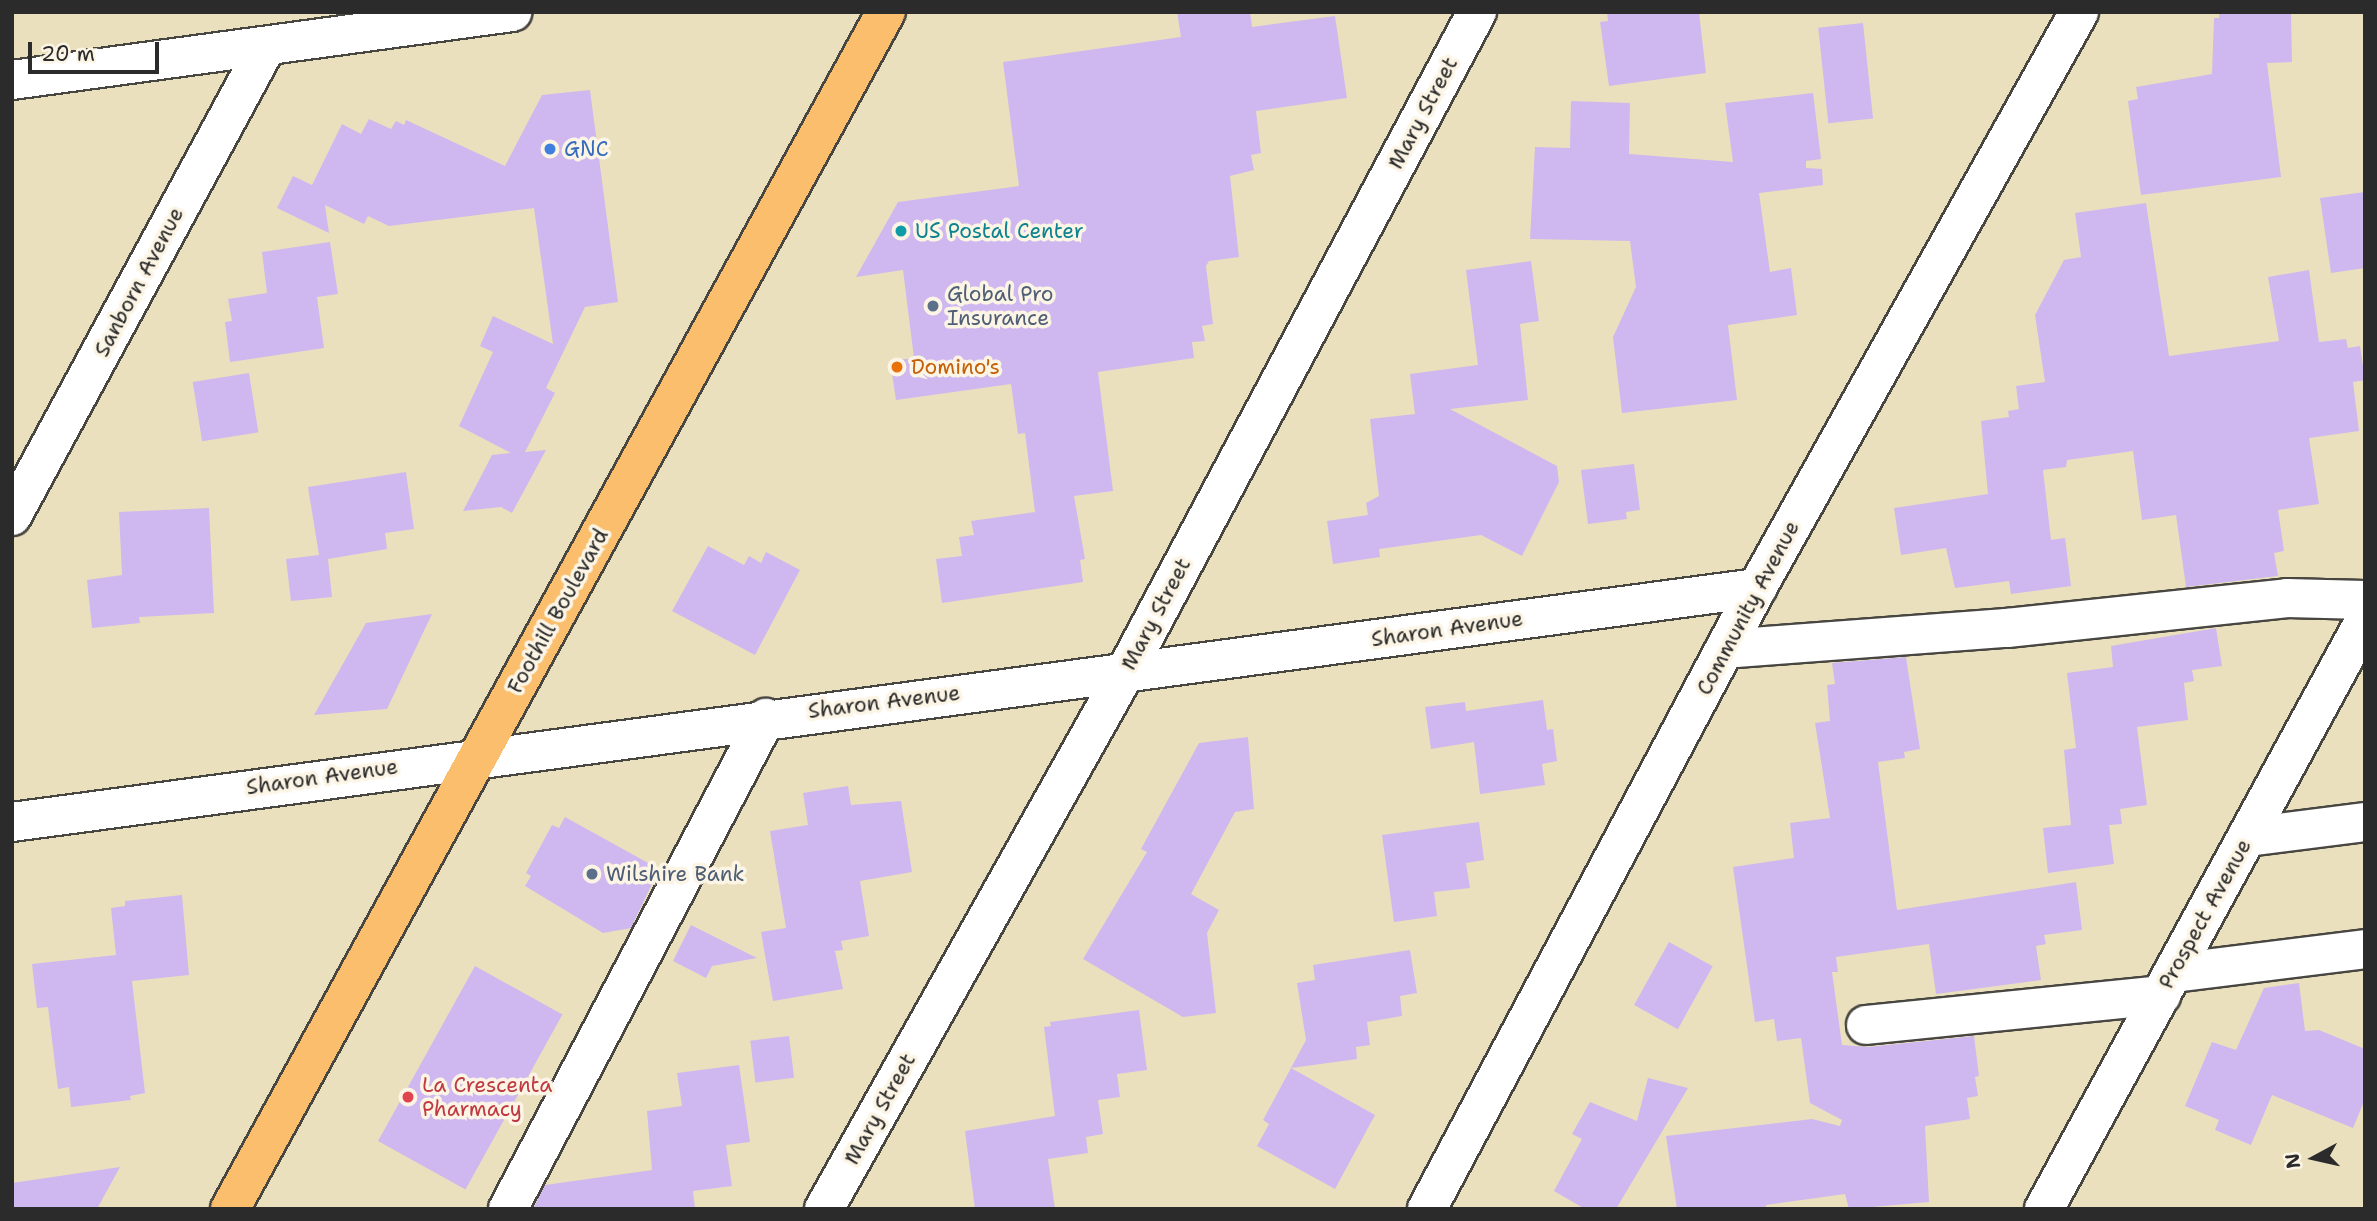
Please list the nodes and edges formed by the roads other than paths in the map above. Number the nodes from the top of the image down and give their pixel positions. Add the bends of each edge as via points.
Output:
1 (512, 12) edge
2 (886, 12) edge
3 (1476, 12) edge
4 (2079, 12) edge
5 (266, 47) junction
6 (12, 80) edge
7 (12, 516) edge
8 (1757, 588) junction
9 (2365, 600) edge
10 (2365, 620) edge
11 (1725, 649) junction
12 (1126, 671) junction
13 (766, 718) junction
14 (478, 756) junction
15 (12, 822) edge
16 (2365, 822) edge
17 (2247, 837) junction
18 (2365, 948) edge
19 (2167, 984) junction
20 (1866, 1025) dead end
21 (230, 1209) edge
22 (508, 1209) edge
23 (824, 1209) edge
24 (1427, 1209) edge
25 (2044, 1209) edge

1 - 5 street
2 - 14 main road, Foothill Boulevard
3 - 12 street, Mary Street
4 - 8 street, Community Avenue
5 - 6 street
5 - 7 street, Sanborn Avenue
8 - 11 street, Community Avenue
8 - 12 street, Sharon Avenue
9 - 11 street via 2287,598 2007,628
10 - 17 street, Prospect Avenue
11 - 24 street, Community Avenue
12 - 13 street, Sharon Avenue
12 - 23 street, Mary Street
13 - 14 street, Sharon Avenue
13 - 22 street
14 - 15 street, Sharon Avenue
14 - 21 main road, Foothill Boulevard
16 - 17 street
17 - 19 street, Prospect Avenue
18 - 19 street
19 - 20 street
19 - 25 street, Prospect Avenue

